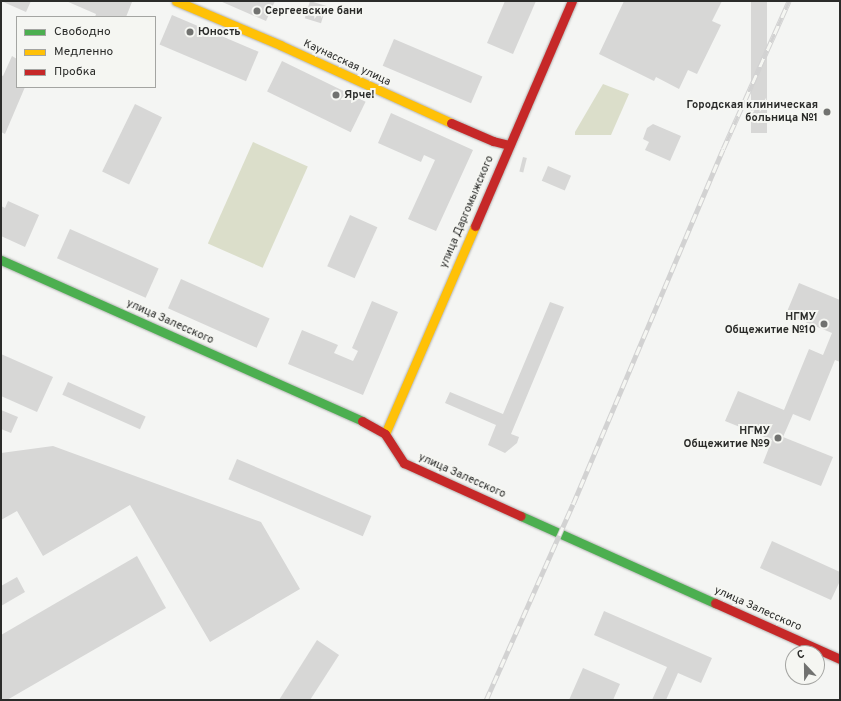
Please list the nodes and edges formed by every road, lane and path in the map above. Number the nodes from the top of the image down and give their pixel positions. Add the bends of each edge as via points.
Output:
1 (176, 1) edge
2 (572, 1) edge
3 (508, 145) junction
4 (1, 260) edge
5 (385, 434) junction
6 (840, 659) edge

1 - 3 main road, Каунасская улица via 280,45 398,100
2 - 3 main road, улица Даргомыжского
3 - 5 main road, улица Даргомыжского
4 - 5 main road, улица Залесского via 341,411
5 - 6 main road, улица Залесского via 404,463

